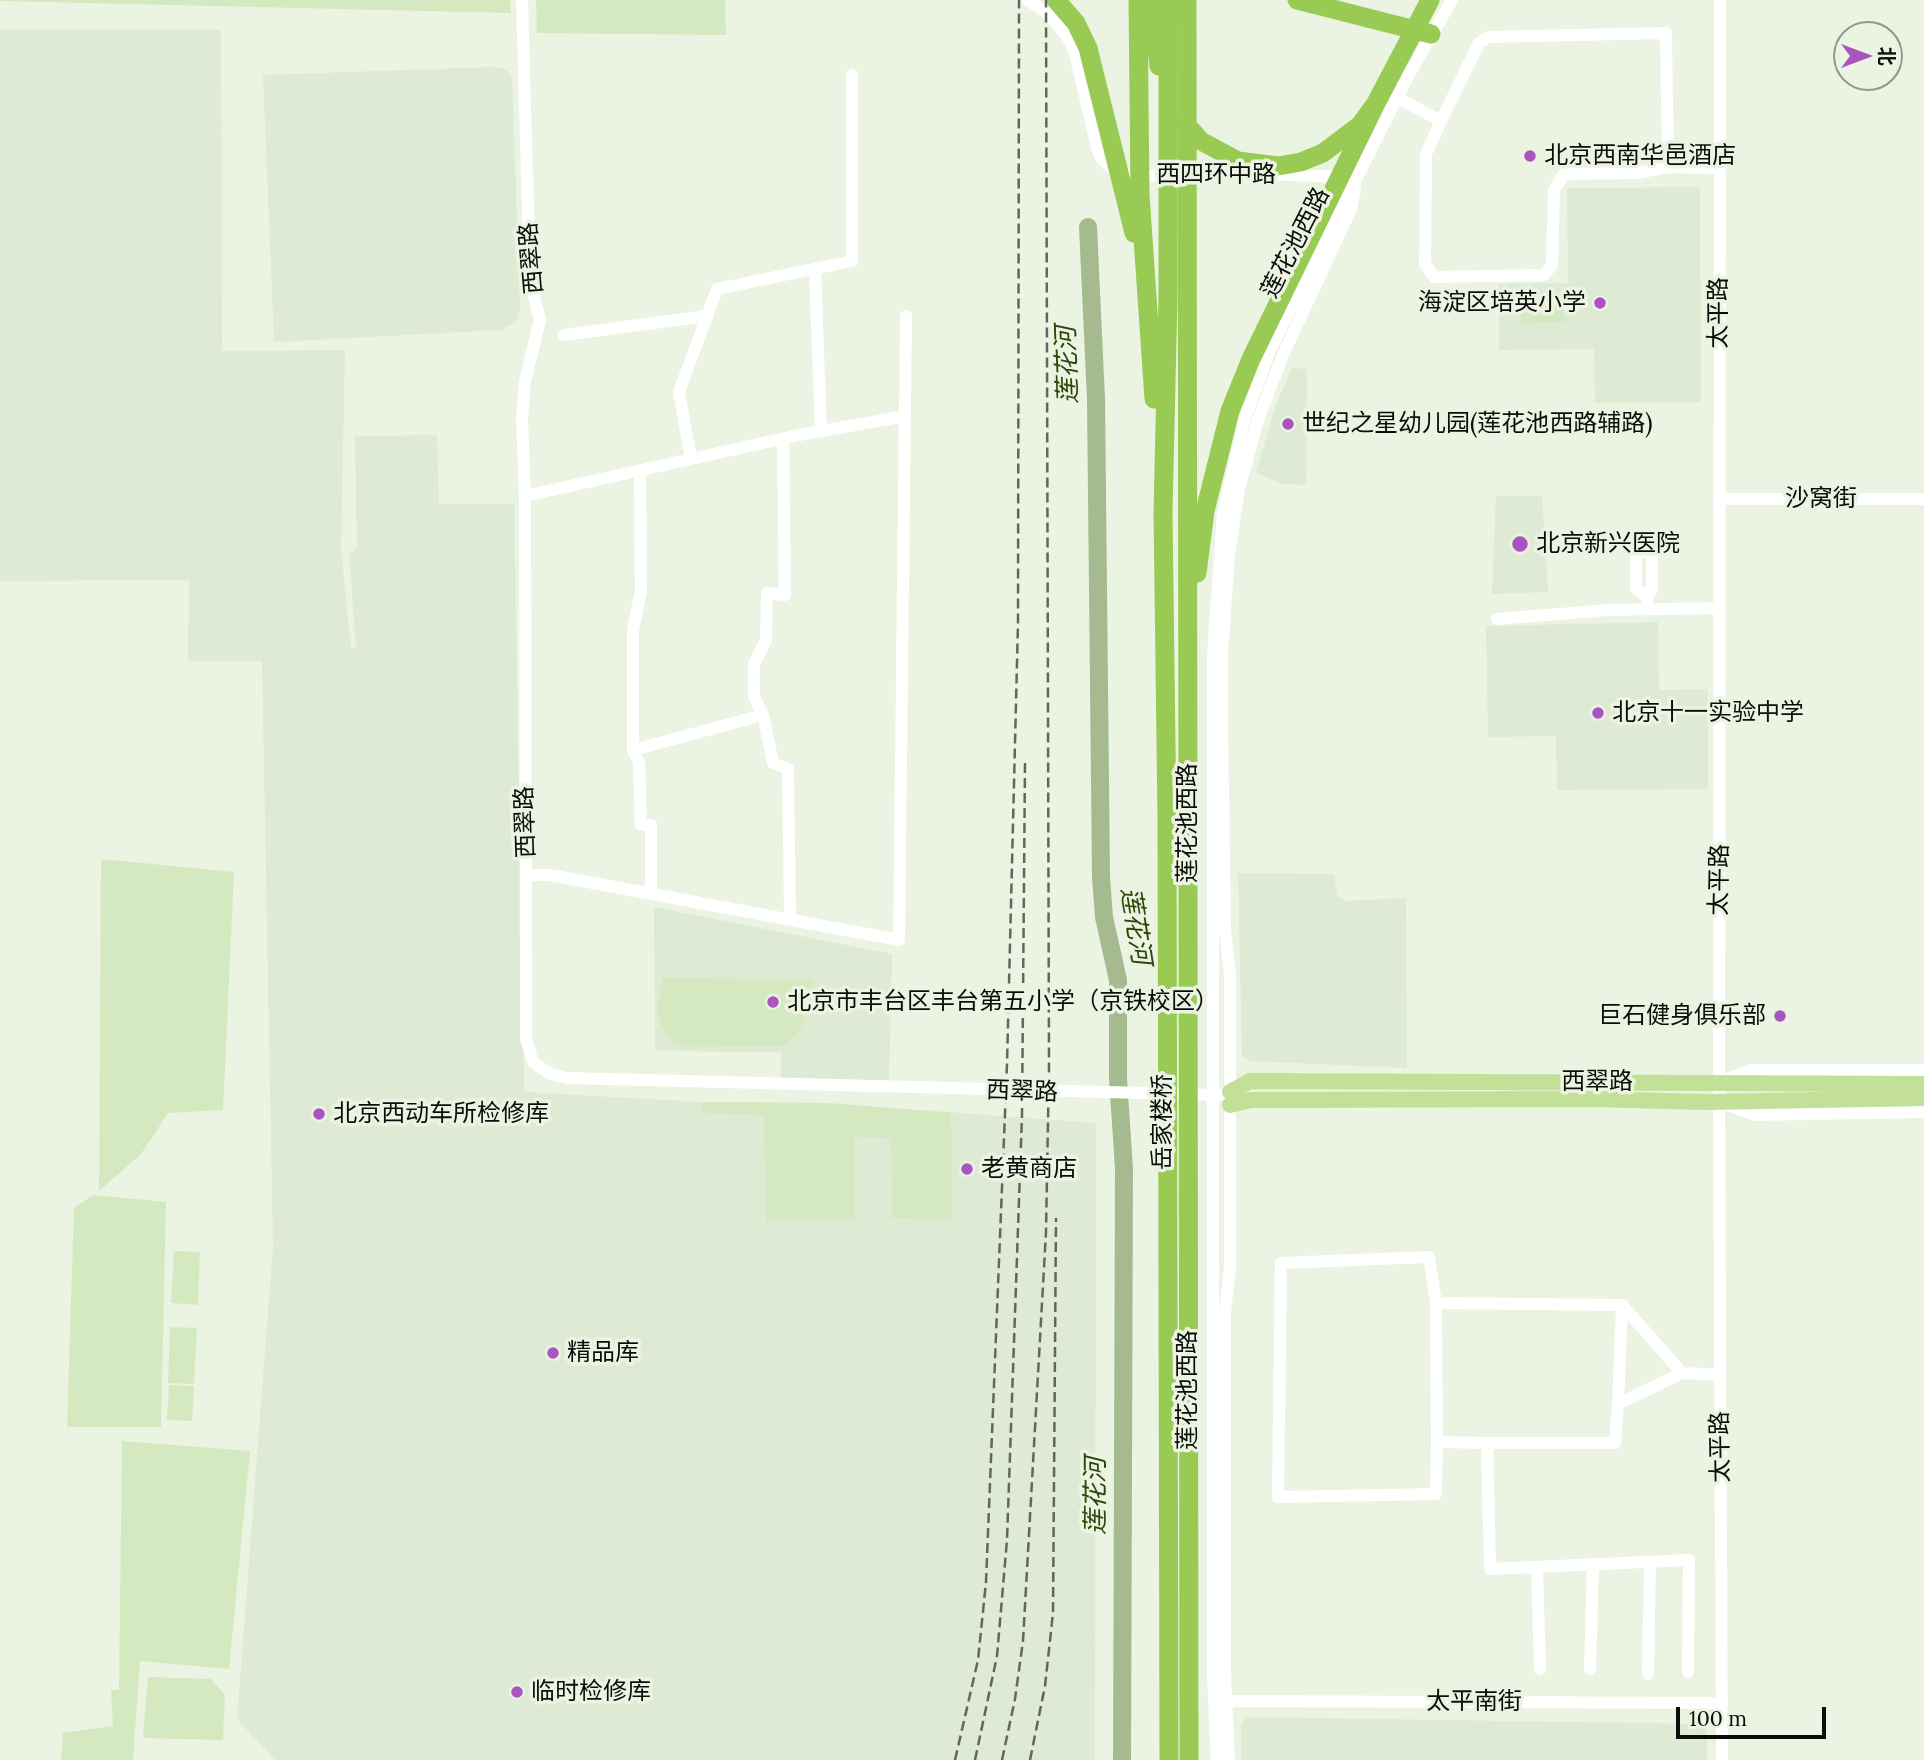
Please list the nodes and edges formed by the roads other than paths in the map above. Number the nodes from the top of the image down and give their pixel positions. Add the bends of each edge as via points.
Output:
1 (522, 0) edge
2 (1028, 0) edge
3 (1056, 0) edge
4 (1138, 0) edge
5 (1152, 0) edge
6 (1167, 0) edge
7 (1187, 0) edge
8 (1297, 0) edge
9 (1430, 0) edge
10 (1452, 0) edge
11 (1720, 0) edge
12 (1431, 34) junction
13 (852, 75) dead end
14 (1398, 98) junction
15 (1376, 103) junction
16 (1441, 121) junction
17 (1668, 167) junction
18 (1719, 167) junction
19 (1357, 178) junction
20 (1133, 197) junction
21 (815, 269) junction
22 (1177, 297) junction
23 (707, 316) junction
24 (906, 316) dead end
25 (564, 335) dead end
26 (905, 416) junction
27 (821, 431) junction
28 (783, 439) junction
29 (691, 459) junction
30 (640, 471) junction
31 (525, 496) junction
32 (1719, 499) junction
33 (1924, 499) edge
34 (1163, 512) junction
35 (1719, 608) junction
36 (1497, 619) dead end
37 (1187, 653) junction
38 (763, 715) junction
39 (633, 750) junction
40 (1187, 820) joint
41 (1167, 821) joint
42 (527, 875) junction
43 (650, 892) junction
44 (790, 919) junction
45 (1924, 1070) edge
46 (1718, 1082) junction
47 (1924, 1083) edge
48 (1213, 1097) junction
49 (1924, 1098) edge
50 (1230, 1099) junction
51 (1718, 1102) junction
52 (1924, 1112) edge
53 (1436, 1303) junction
54 (1622, 1305) junction
55 (1682, 1373) junction
56 (1720, 1375) junction
57 (1618, 1404) junction
58 (1179, 1425) junction
59 (1437, 1441) junction
60 (1487, 1443) junction
61 (1650, 1562) junction
62 (1593, 1564) junction
63 (1537, 1567) junction
64 (1540, 1669) dead end
65 (1590, 1669) dead end
66 (1688, 1671) dead end
67 (1648, 1674) dead end
68 (1227, 1701) junction
69 (1722, 1703) junction
70 (1169, 1760) edge
71 (1189, 1760) edge
72 (1217, 1760) edge
73 (1229, 1760) edge
74 (1722, 1760) edge

1 - 31 street, 西翠路 via 530,281 540,320 522,419
2 - 19 street, 西四环中路 via 1050,15 1068,38 1097,148 1115,172 1135,176 1238,173
3 - 20 highway via 1076,23 1097,74
4 - 20 highway
5 - 15 highway via 1155,52 1172,104 1186,125 1219,153 1259,165 1301,162 1341,140
6 - 22 highway, 莲花池西路
7 - 22 highway, 莲花池西路
8 - 12 highway
9 - 15 highway
10 - 12 street
11 - 18 street, 太平路
12 - 14 street
13 - 21 street via 852,261
14 - 16 street
14 - 19 street
15 - 37 highway via 1230,411 1205,510
16 - 17 street via 1479,43 1488,37 1666,33
16 - 17 street via 1426,155 1425,264 1434,277 1544,275 1552,265 1553,190 1564,174 1637,173
17 - 18 street
18 - 32 street, 太平路
19 - 48 street, 莲花池西路 via 1271,348 1245,418 1223,514 1213,655
19 - 50 street, 莲花池西路 via 1351,209 1258,419 1229,554 1222,718
20 - 34 highway via 1146,278
21 - 23 street via 717,289
21 - 27 street
22 - 34 highway, 莲花池西路
22 - 37 highway, 莲花池西路
23 - 25 street
23 - 29 street via 679,392
24 - 26 street
26 - 27 street
26 - 44 street via 900,940
27 - 28 street
28 - 29 street
28 - 38 street via 785,595 767,593 765,640 754,664 754,696
29 - 30 street
30 - 31 street
30 - 39 street via 641,591 633,630
31 - 42 street, 西翠路
32 - 33 street, 沙窝街
32 - 35 street, 太平路
34 - 41 highway, 莲花池西路
35 - 36 street via 1647,603
35 - 46 street, 太平路
37 - 40 highway, 莲花池西路
38 - 39 street
38 - 44 street via 773,763 788,769
39 - 43 street via 639,762 641,825 651,825
40 - 58 highway, 岳家楼桥
41 - 58 highway, 岳家楼桥
42 - 43 street
42 - 48 street, 西翠路 via 526,1039 533,1062 550,1074
43 - 44 street
45 - 46 street via 1750,1070
46 - 47 main road, 西翠路
46 - 50 main road, 西翠路 via 1250,1082
46 - 51 street, 太平路
48 - 50 street, 西翠路
48 - 72 street, 莲花池西路 via 1213,1678
49 - 51 main road, 西翠路
50 - 51 main road, 西翠路
50 - 68 street, 莲花池西路 via 1230,1268 1225,1312
51 - 52 street via 1755,1115
51 - 56 street, 太平路
53 - 54 street
53 - 59 street
53 - 59 street via 1429,1257 1281,1264 1278,1497 1436,1494
54 - 55 street
54 - 57 street
55 - 56 street
55 - 57 street
56 - 69 street, 太平路
57 - 60 street via 1615,1443
58 - 70 highway, 莲花池西路
58 - 71 highway, 莲花池西路
59 - 60 street
60 - 63 street via 1490,1569
61 - 62 street
61 - 66 street via 1689,1560
61 - 67 street
62 - 63 street
62 - 65 street
63 - 64 street
68 - 69 street, 太平南街
68 - 73 street, 莲花池西路
69 - 74 street, 太平路

